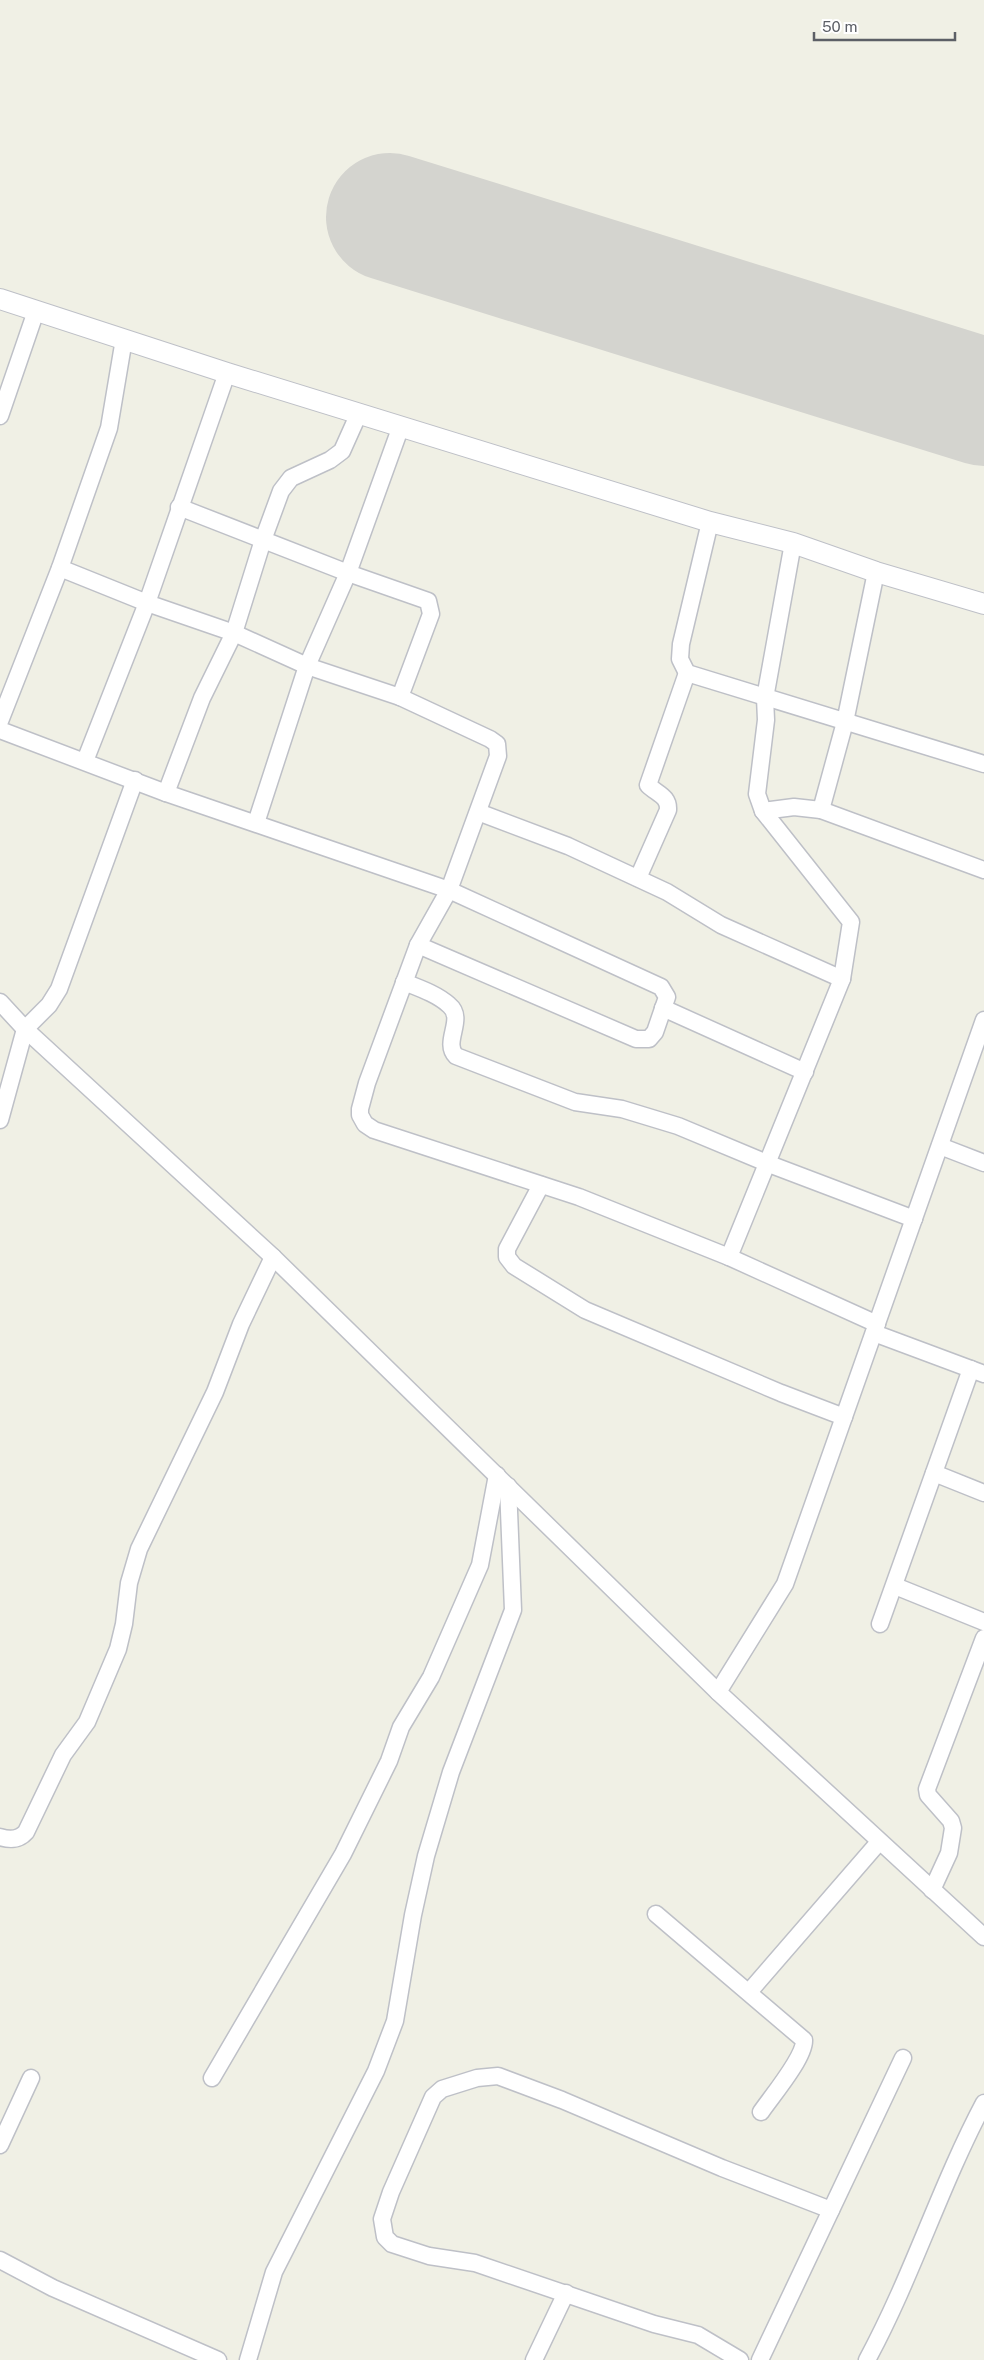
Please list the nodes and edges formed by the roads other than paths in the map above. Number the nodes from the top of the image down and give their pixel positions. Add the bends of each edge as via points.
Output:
1 (0, 299) edge
2 (36, 311) junction
3 (124, 339) junction
4 (227, 373) junction
5 (359, 413) junction
6 (0, 416) edge
7 (401, 426) junction
8 (179, 507) junction
9 (710, 522) junction
10 (263, 540) junction
11 (793, 543) junction
12 (60, 568) junction
13 (876, 572) junction
14 (348, 573) junction
15 (147, 603) junction
16 (984, 604) edge
17 (234, 634) junction
18 (307, 666) junction
19 (687, 673) junction
20 (400, 697) junction
21 (764, 698) junction
22 (0, 721) edge
23 (845, 722) junction
24 (0, 730) edge
25 (85, 761) junction
26 (984, 764) edge
27 (135, 780) junction
28 (166, 793) junction
29 (821, 810) junction
30 (478, 812) junction
31 (763, 812) junction
32 (256, 823) junction
33 (984, 870) edge
34 (638, 878) junction
35 (449, 890) junction
36 (418, 945) junction
37 (842, 979) junction
38 (404, 982) junction
39 (0, 1002) edge
40 (663, 1008) junction
41 (984, 1020) edge
42 (25, 1029) junction
43 (805, 1072) junction
44 (0, 1120) edge
45 (940, 1146) junction
46 (984, 1163) edge
47 (769, 1164) junction
48 (541, 1185) junction
49 (914, 1219) junction
50 (273, 1257) junction
51 (729, 1257) junction
52 (875, 1329) junction
53 (977, 1372) edge
54 (844, 1417) junction
55 (934, 1473) junction
56 (502, 1480) junction
57 (984, 1493) edge
58 (894, 1586) junction
59 (984, 1622) edge
60 (880, 1624) dead end
61 (984, 1638) edge
62 (718, 1692) junction
63 (0, 1837) edge
64 (879, 1842) junction
65 (932, 1890) junction
66 (656, 1914) dead end
67 (983, 1931) edge
68 (749, 1992) junction
69 (903, 2058) dead end
70 (30, 2078) dead end
71 (212, 2078) dead end
72 (984, 2103) edge
73 (761, 2112) dead end
74 (0, 2145) edge
75 (831, 2210) junction
76 (0, 2260) edge
77 (566, 2293) junction
78 (218, 2360) edge
79 (248, 2360) edge
80 (534, 2360) edge
81 (740, 2360) edge
82 (760, 2360) edge
83 (867, 2360) edge

1 - 2 street
2 - 3 street
2 - 6 street
3 - 4 street
3 - 12 street via 109,428
4 - 5 street
4 - 8 street
5 - 7 street
5 - 10 street via 342,450 330,460 291,478 281,491
7 - 9 street
7 - 14 street
8 - 10 street
8 - 15 street
9 - 11 street
9 - 19 street via 681,644 680,658
10 - 14 street
10 - 17 street
11 - 13 street
11 - 21 street
12 - 15 street
12 - 22 street
13 - 16 street
13 - 23 street
14 - 18 street
14 - 20 street via 424,599 430,606 431,614
15 - 17 street
15 - 25 street
17 - 18 street
17 - 28 street via 202,698
18 - 20 street
18 - 32 street
19 - 21 street
19 - 34 street via 648,786 664,797 668,810
20 - 30 street via 497,744 498,756
21 - 23 street
21 - 31 street via 766,720 757,794
23 - 26 street
23 - 29 street
24 - 25 street
25 - 27 street
27 - 28 street
27 - 42 street via 59,989 49,1006
28 - 32 street
29 - 31 street via 794,807
29 - 33 street
30 - 34 street via 568,846
30 - 35 street
31 - 37 street via 851,922
32 - 35 street
34 - 37 street via 721,925
35 - 36 street
35 - 40 street via 661,987 667,997
36 - 38 street
36 - 40 street via 636,1039 652,1036
37 - 43 street
38 - 47 street via 435,995 455,1012 452,1046 456,1056 574,1102 622,1109 678,1126
38 - 48 street via 367,1083 360,1110 365,1124 374,1130
39 - 42 street
40 - 43 street
41 - 45 street
42 - 44 street
42 - 50 street
43 - 47 street
45 - 46 street
45 - 49 street
47 - 49 street
47 - 51 street
48 - 51 street
48 - 54 street via 507,1249 506,1257 514,1266 585,1310
49 - 52 street
50 - 56 street
50 - 63 street via 241,1324 215,1392 139,1549 129,1582 118,1649 87,1722 63,1755 26,1832 18,1838
51 - 52 street
52 - 53 street
52 - 54 street
53 - 55 street
54 - 62 street via 785,1584
55 - 57 street
55 - 58 street
56 - 62 street
56 - 71 street via 480,1565 431,1677 401,1727 389,1760 343,1854
56 - 79 street via 513,1610 451,1772 426,1856 395,2021 376,2071 274,2272
58 - 59 street
58 - 60 street
61 - 65 street via 927,1789 953,1828 949,1853
62 - 64 street
64 - 65 street
64 - 68 street
65 - 67 street
66 - 68 street
68 - 73 street via 804,2042 798,2058
69 - 75 street
70 - 74 street
72 - 83 street via 965,2138 906,2278
75 - 77 street via 498,2076 477,2078 442,2089 433,2097 391,2192 382,2219 384,2238 392,2244 429,2256 475,2263
75 - 82 street
76 - 78 street via 53,2288
77 - 80 street
77 - 81 street via 654,2324 698,2335

